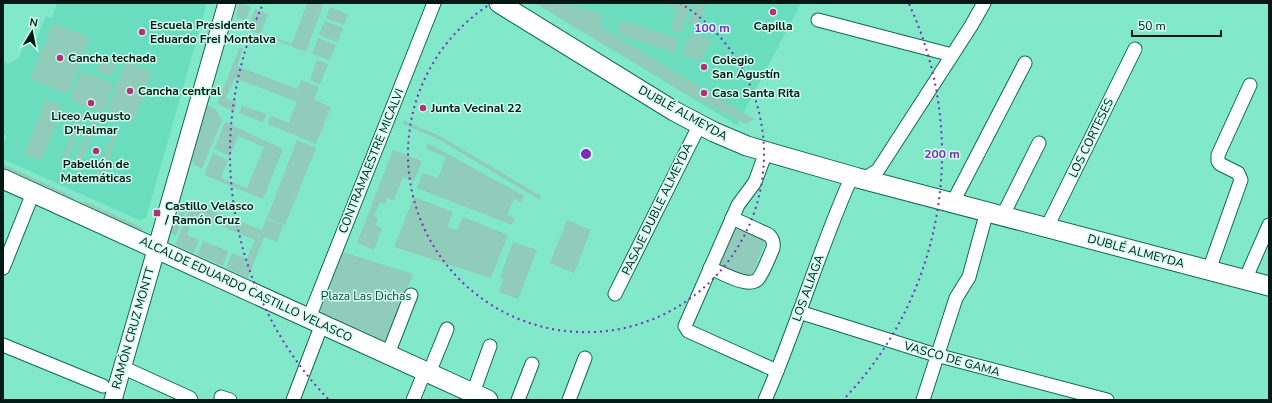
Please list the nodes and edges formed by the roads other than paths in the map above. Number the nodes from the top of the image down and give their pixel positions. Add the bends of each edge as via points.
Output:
1 (227, 3) edge
2 (434, 3) edge
3 (499, 3) edge
4 (984, 3) edge
5 (818, 20) dead end
6 (1135, 49) dead end
7 (952, 54) junction
8 (1025, 63) dead end
9 (1250, 86) dead end
10 (700, 124) junction
11 (1039, 143) dead end
12 (766, 152) junction
13 (855, 177) junction
14 (3, 179) edge
15 (33, 193) junction
16 (954, 202) junction
17 (995, 213) junction
18 (732, 218) junction
19 (1269, 225) edge
20 (1047, 227) junction
21 (156, 248) junction
22 (3, 268) edge
23 (710, 268) junction
24 (1209, 270) junction
25 (1245, 280) junction
26 (1269, 286) edge
27 (615, 294) dead end
28 (411, 295) dead end
29 (799, 312) junction
30 (315, 321) junction
31 (447, 329) dead end
32 (3, 345) edge
33 (490, 346) dead end
34 (388, 354) junction
35 (936, 355) junction
36 (585, 358) dead end
37 (532, 364) dead end
38 (122, 367) junction
39 (777, 371) junction
40 (427, 372) junction
41 (103, 386) dead end
42 (480, 396) edge
43 (113, 400) edge
44 (191, 400) edge
45 (293, 400) edge
46 (413, 400) edge
47 (518, 400) edge
48 (569, 400) edge
49 (765, 400) edge
50 (922, 400) edge
51 (1107, 400) edge

1 - 21 street, RAMÓN CRUZ MONTT
2 - 30 street, CONTRAMAESTRE MICALVI
3 - 10 main road, DUBLÉ ALMEYDA via 674,111
4 - 7 street
5 - 7 street
6 - 20 street, LOS CORTESES
7 - 13 street via 878,170 869,176
8 - 16 street
9 - 24 street via 1218,155 1220,164 1238,173 1241,180
10 - 12 main road, DUBLÉ ALMEYDA via 729,139
10 - 27 street, PASAJE DUBLE ALMEYDA
11 - 17 street
12 - 13 main road, DUBLÉ ALMEYDA
12 - 18 street via 754,182
13 - 16 main road, DUBLÉ ALMEYDA
13 - 29 street, LOS ALIAGA via 834,218
14 - 15 main road, ALCALDE EDUARDO CASTILLO VELASCO
15 - 21 main road, ALCALDE EDUARDO CASTILLO VELASCO
15 - 22 street
16 - 17 main road, DUBLÉ ALMEYDA
17 - 20 main road, DUBLÉ ALMEYDA
17 - 35 street via 969,277 956,298
18 - 23 street
18 - 23 street via 769,235 773,239 773,248 758,279 752,282 744,282
19 - 25 street
20 - 24 main road, DUBLÉ ALMEYDA
21 - 30 main road, ALCALDE EDUARDO CASTILLO VELASCO
21 - 38 street, RAMÓN CRUZ MONTT
23 - 39 street via 685,324 686,328
24 - 25 main road, DUBLÉ ALMEYDA
25 - 26 main road, DUBLÉ ALMEYDA
28 - 34 street
29 - 35 street, VASCO DE GAMA
29 - 39 street, LOS ALIAGA
30 - 34 main road, ALCALDE EDUARDO CASTILLO VELASCO
30 - 45 street, CONTRAMAESTRE MICALVI
31 - 40 street
32 - 41 street
33 - 42 street
34 - 40 main road, ALCALDE EDUARDO CASTILLO VELASCO
35 - 50 street
35 - 51 street, VASCO DE GAMA
36 - 48 street
37 - 47 street
38 - 43 street, RAMÓN CRUZ MONTT
38 - 44 street
39 - 49 street, LOS ALIAGA
40 - 42 main road, ALCALDE EDUARDO CASTILLO VELASCO
40 - 46 street

